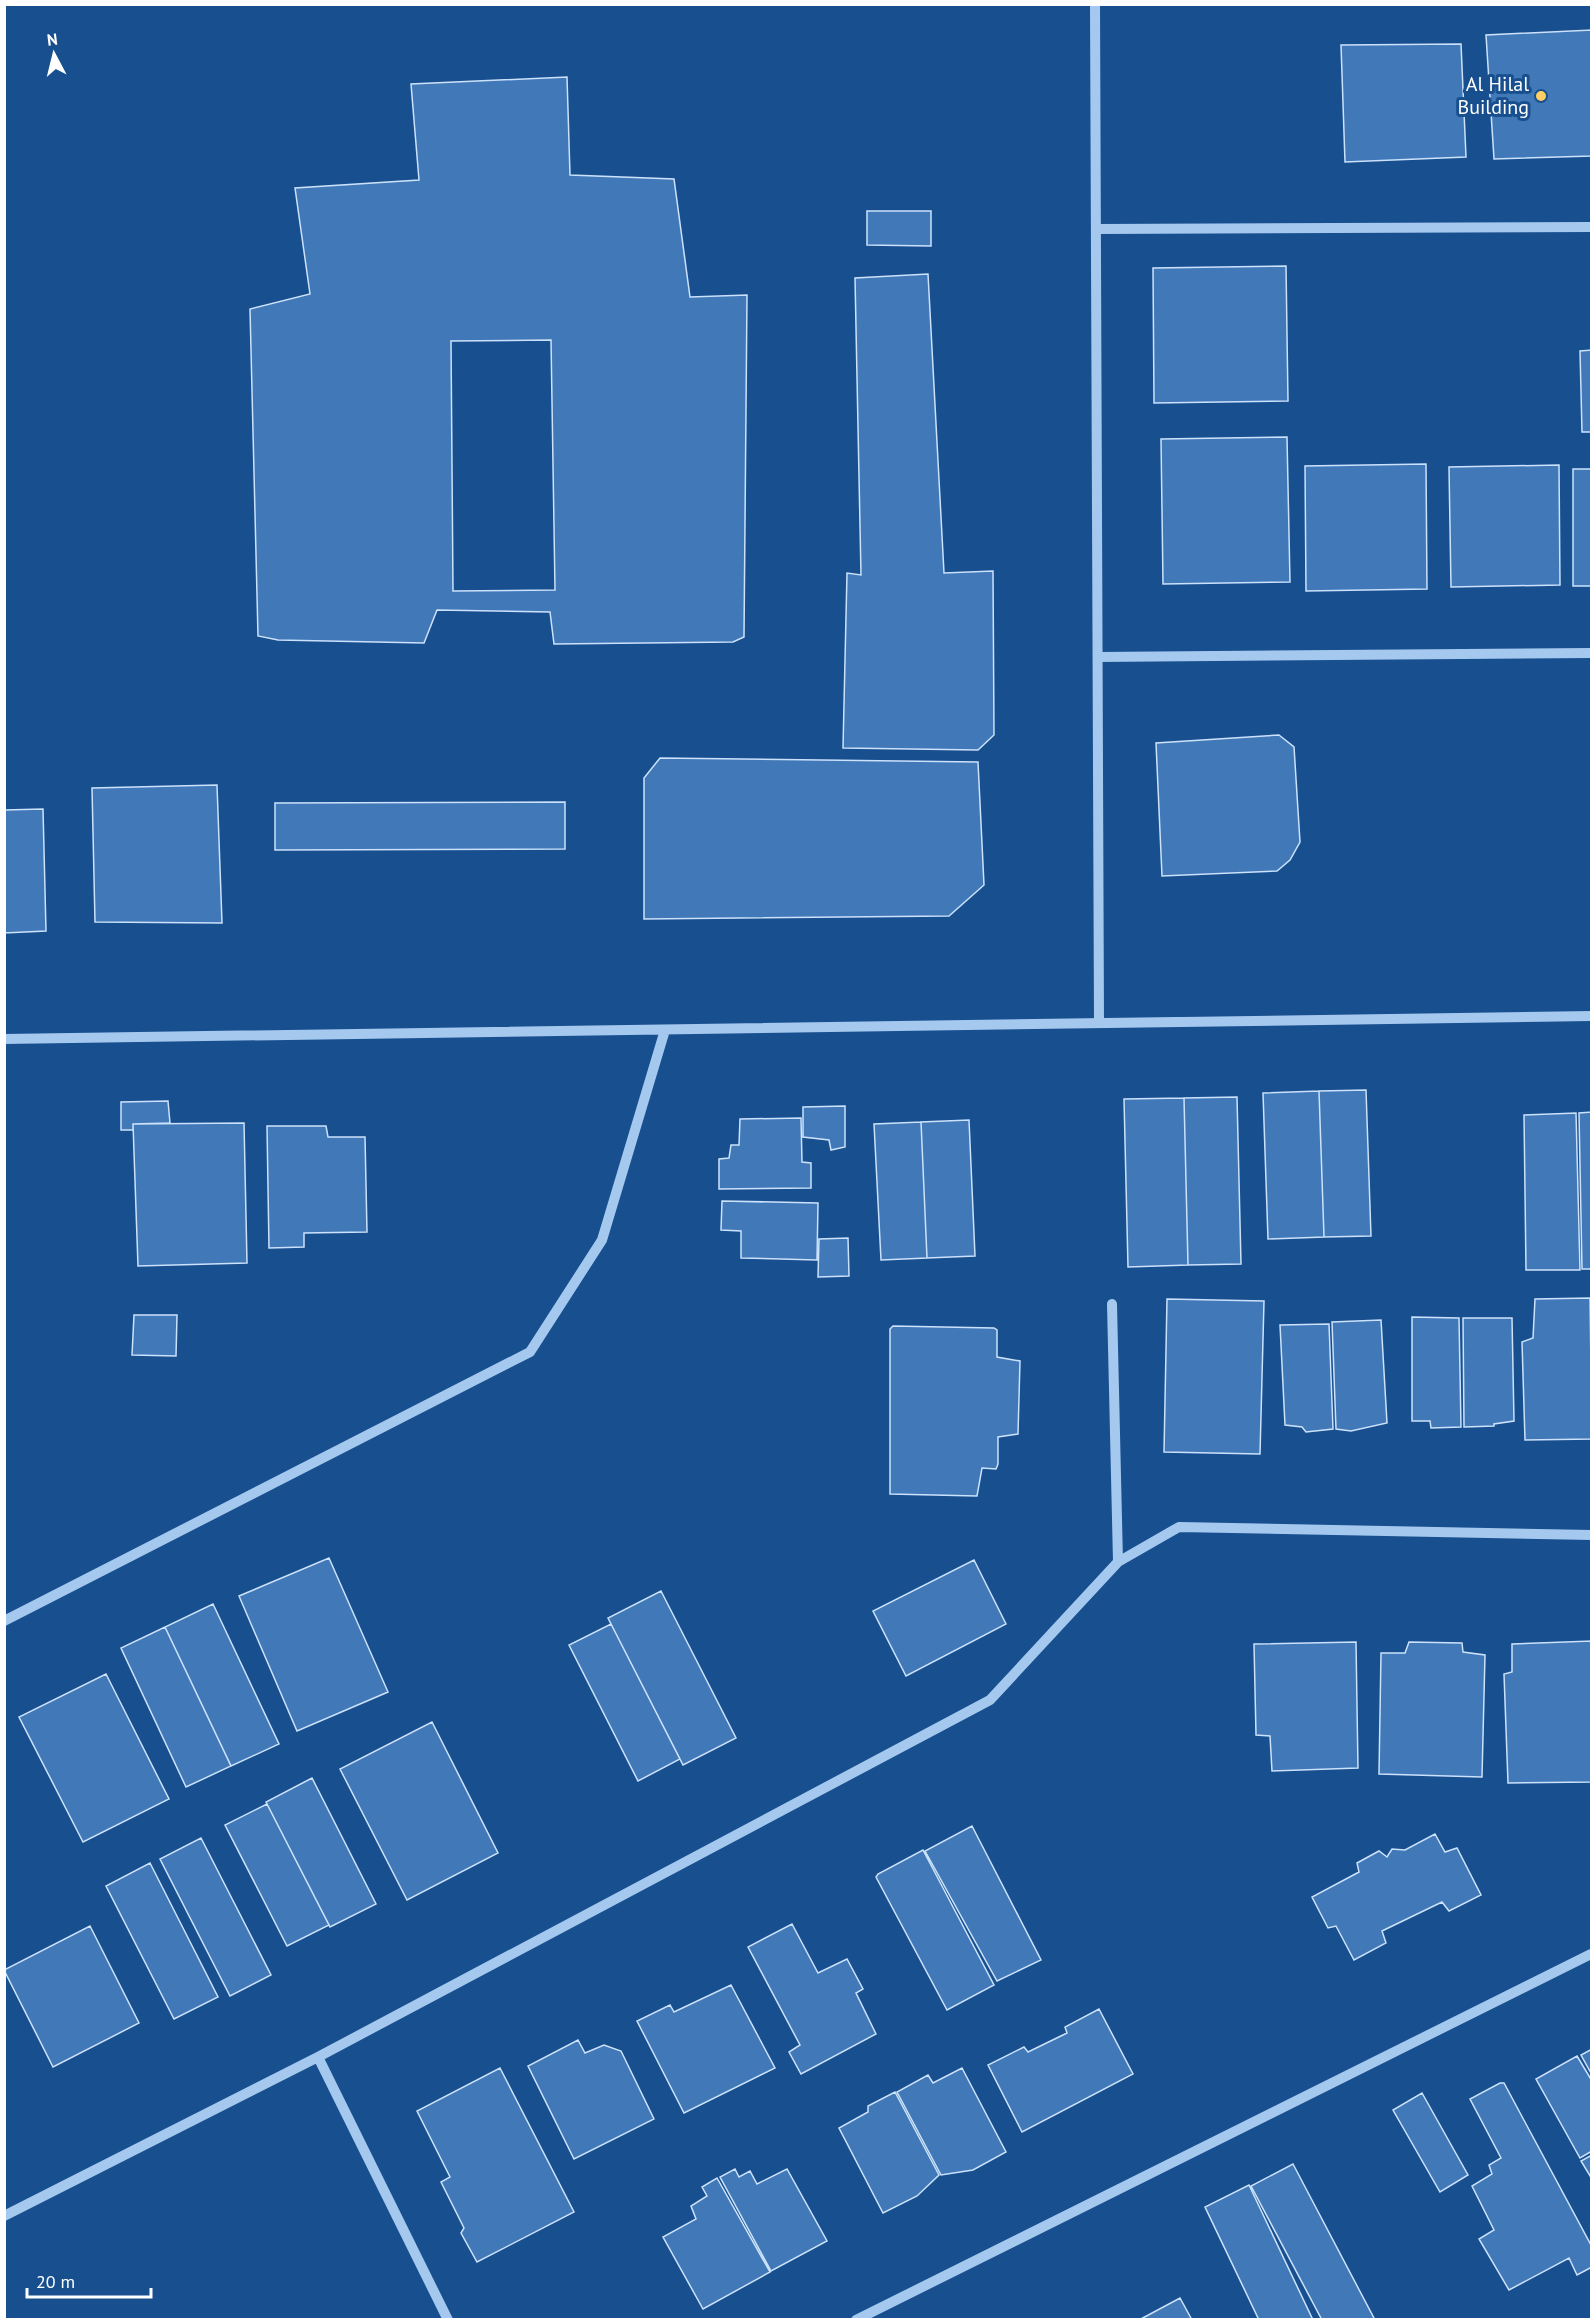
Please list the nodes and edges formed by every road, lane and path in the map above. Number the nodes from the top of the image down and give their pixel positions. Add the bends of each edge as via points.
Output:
1 (1095, 4) edge
2 (1592, 227) edge
3 (1096, 229) junction
4 (1592, 653) edge
5 (1098, 657) junction
6 (1592, 1016) edge
7 (1099, 1023) junction
8 (665, 1030) junction
9 (4, 1039) edge
10 (1112, 1304) dead end
11 (1592, 1535) edge
12 (1118, 1562) junction
13 (4, 1621) edge
14 (1591, 1954) edge
15 (318, 2057) junction
16 (4, 2216) edge
17 (448, 2319) edge
18 (856, 2319) edge

1 - 3 street
2 - 3 street
3 - 5 street
4 - 5 street
5 - 7 street
6 - 7 street
7 - 8 street
8 - 9 street
8 - 13 street via 602,1239 530,1352
10 - 12 street
11 - 12 street via 1179,1527
12 - 15 street via 990,1700
14 - 18 street
15 - 16 street
15 - 17 street

